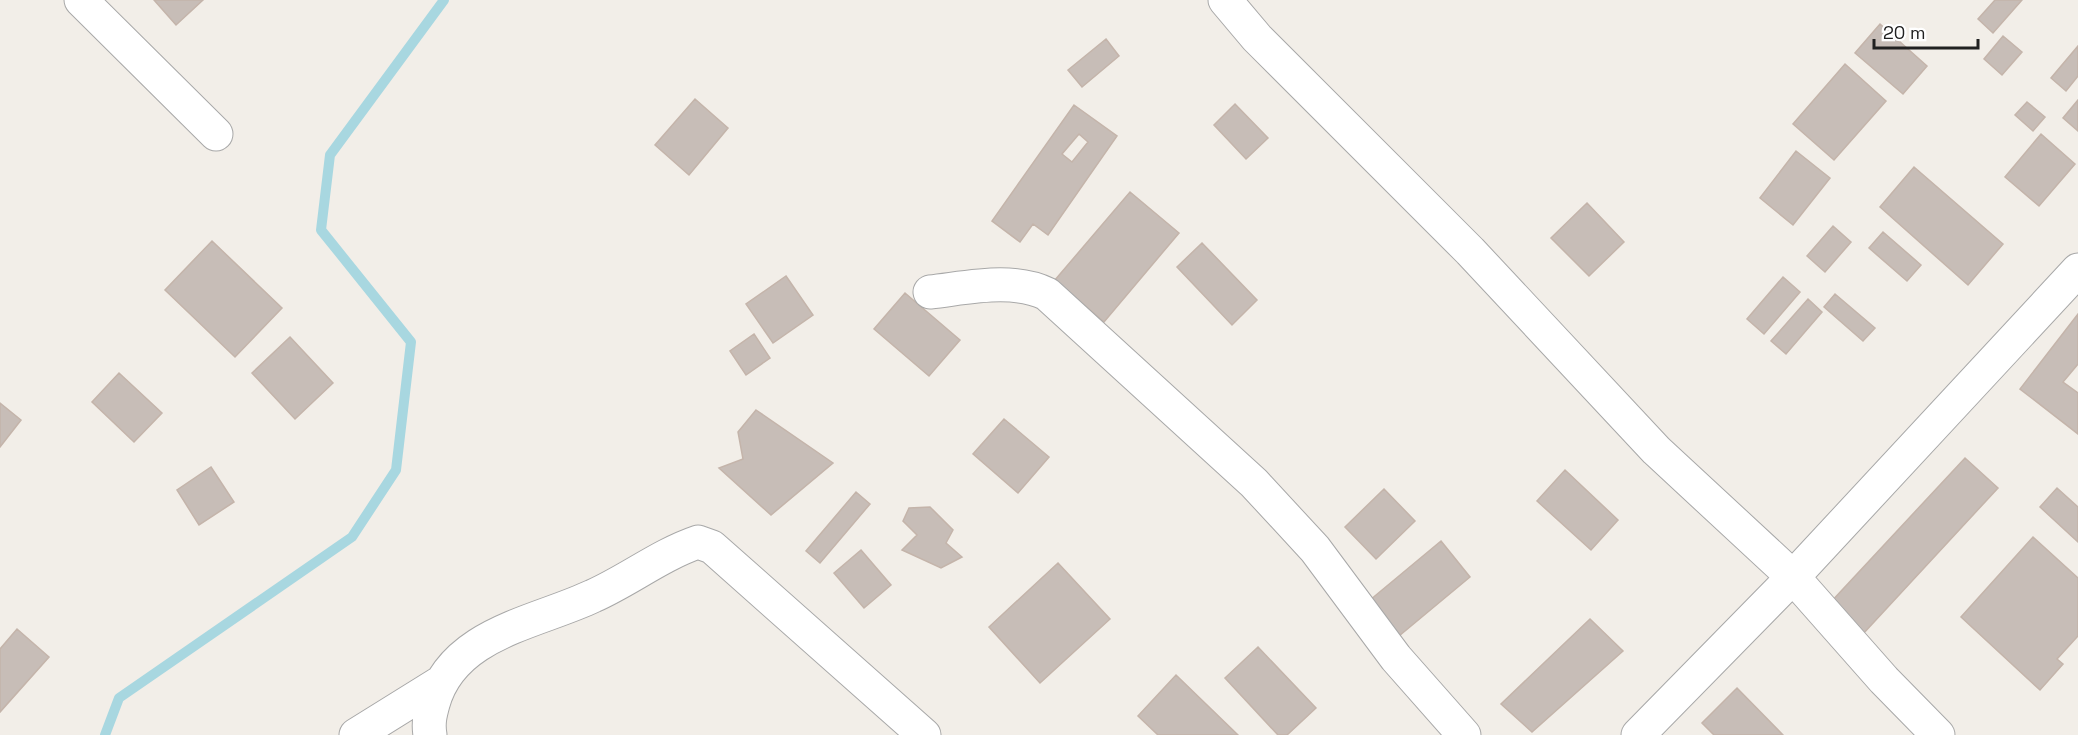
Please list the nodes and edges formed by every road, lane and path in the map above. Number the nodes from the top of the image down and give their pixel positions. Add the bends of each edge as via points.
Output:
1 (81, 0) edge
2 (1225, 0) edge
3 (216, 134) dead end
4 (2078, 270) edge
5 (930, 292) dead end
6 (1793, 577) junction
7 (438, 684) junction
8 (356, 735) edge
9 (430, 735) edge
10 (924, 735) edge
11 (1464, 735) edge
12 (1638, 735) edge
13 (1938, 735) edge

1 - 3 street
2 - 6 street via 1257,38 1470,251 1656,450
4 - 6 street
5 - 11 street via 1002,285 1026,286 1047,294 1254,483 1315,549 1396,658
6 - 12 street
6 - 13 street
7 - 8 street
7 - 9 street via 428,723
7 - 10 street via 471,649 498,633 593,596 698,542 712,547

